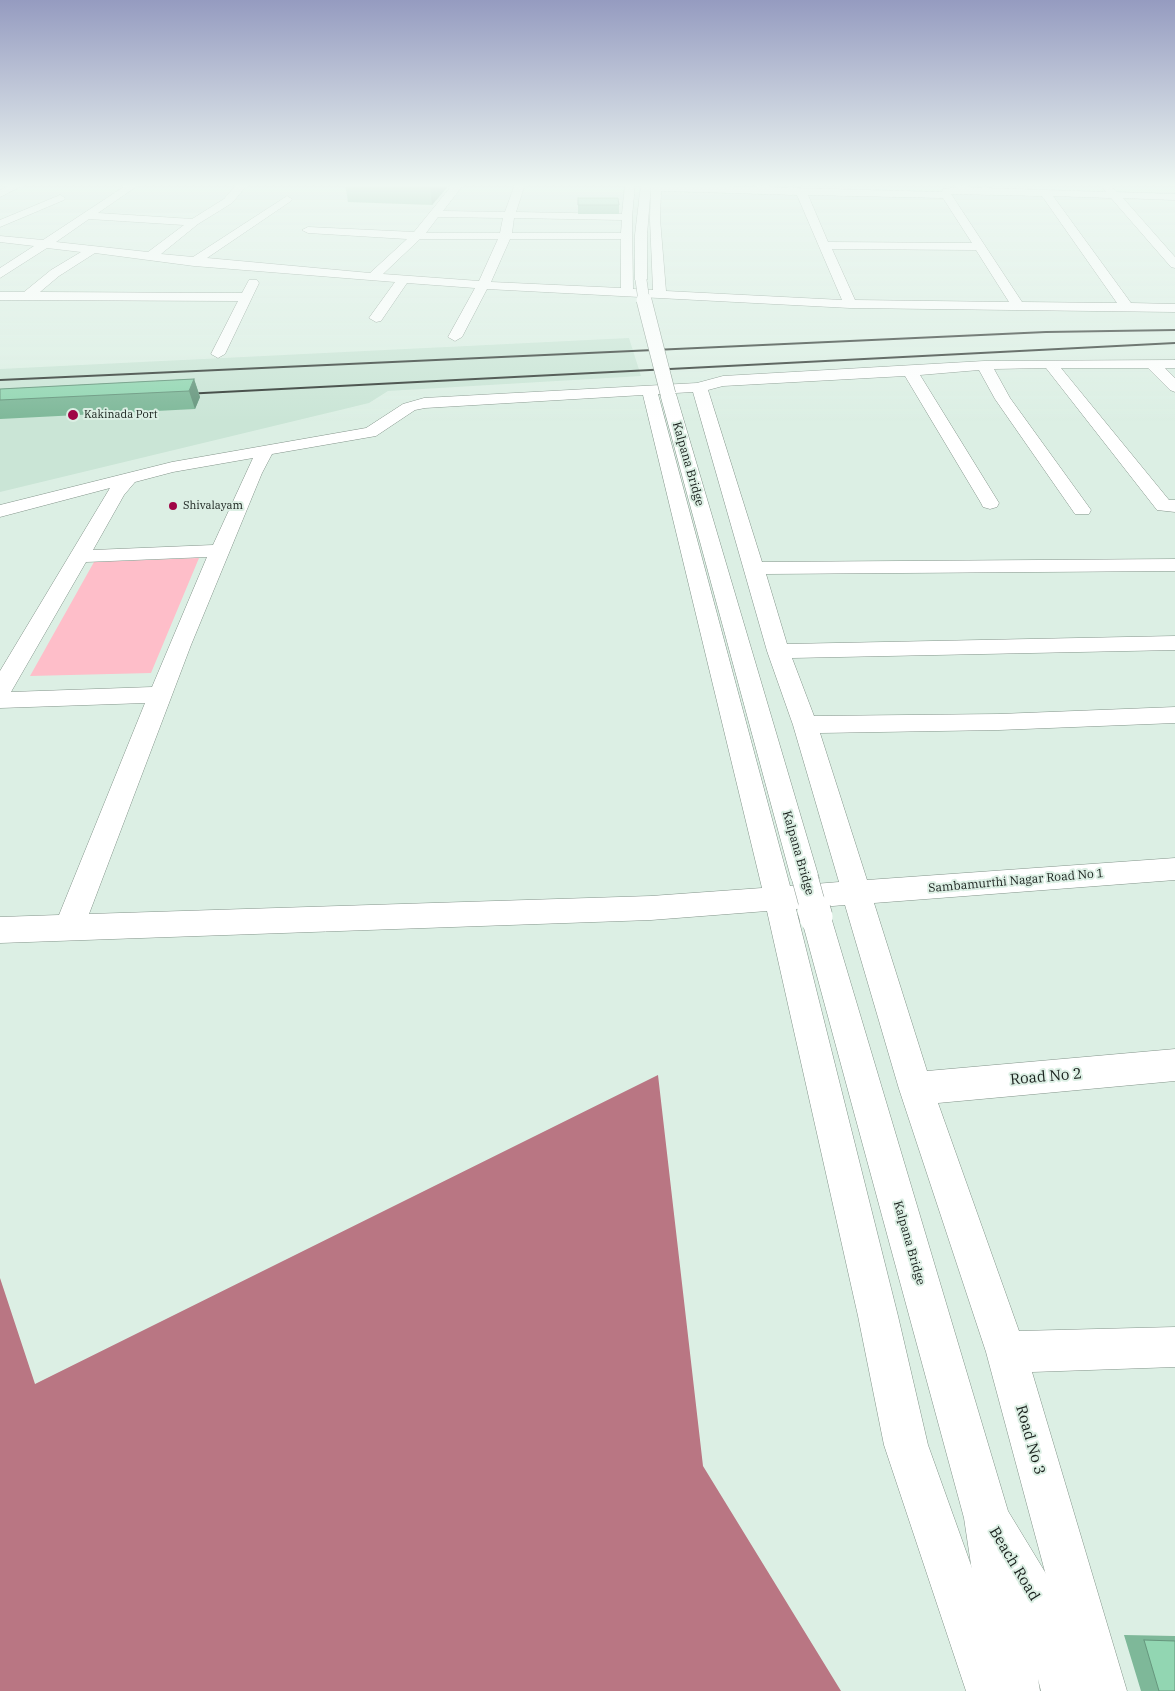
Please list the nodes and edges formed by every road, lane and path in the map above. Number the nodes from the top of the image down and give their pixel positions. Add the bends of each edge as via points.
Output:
1 (17, 263) edge
2 (71, 263) edge
3 (204, 263) edge
4 (387, 263) edge
5 (493, 263) edge
6 (626, 263) edge
7 (641, 263) edge
8 (658, 263) edge
9 (832, 263) edge
10 (991, 263) edge
11 (1095, 263) edge
12 (261, 268) junction
13 (0, 274) edge
14 (372, 277) junction
15 (403, 279) junction
16 (483, 285) junction
17 (626, 292) junction
18 (660, 293) junction
19 (0, 296) edge
20 (27, 296) junction
21 (246, 297) junction
22 (850, 304) junction
23 (1019, 307) junction
24 (1127, 307) junction
25 (1175, 308) edge
26 (376, 318) dead end
27 (455, 337) dead end
28 (218, 354) dead end
29 (1050, 364) junction
30 (1152, 364) junction
31 (1175, 364) edge
32 (984, 365) junction
33 (910, 371) junction
34 (702, 387) junction
35 (1175, 387) edge
36 (658, 392) junction
37 (266, 451) junction
38 (130, 477) junction
39 (990, 503) dead end
40 (1082, 510) dead end
41 (0, 511) edge
42 (1171, 511) edge
43 (219, 551) junction
44 (78, 556) junction
45 (1175, 565) edge
46 (754, 568) junction
47 (1175, 643) edge
48 (778, 651) junction
49 (0, 690) edge
50 (160, 695) junction
51 (0, 700) edge
52 (1175, 715) edge
53 (805, 725) junction
54 (1175, 869) edge
55 (857, 894) junction
56 (779, 899) junction
57 (70, 926) junction
58 (0, 930) edge
59 (1175, 1065) edge
60 (916, 1089) junction
61 (1175, 1347) edge
62 (1006, 1352) junction
63 (986, 1518) junction
64 (991, 1691) edge
65 (1015, 1691) edge
66 (1066, 1691) edge
67 (1102, 1691) edge

1 - 13 street
2 - 20 street
3 - 12 street
4 - 14 street
5 - 16 street
6 - 17 street
7 - 36 street, Kalpana Bridge, bridge via 643,298
8 - 18 street
9 - 22 street
10 - 23 street
11 - 24 street
12 - 14 street
12 - 21 street
14 - 15 street
15 - 16 street
15 - 26 street
16 - 17 street
16 - 27 street
17 - 18 street
18 - 22 street
19 - 20 street
20 - 21 street
21 - 28 street
22 - 23 street
23 - 24 street
24 - 25 street
29 - 30 street
29 - 32 street
29 - 42 street
30 - 31 street
30 - 35 street
32 - 33 street
32 - 40 street via 1003,399
33 - 34 street via 712,382
33 - 39 street
34 - 36 street
34 - 46 street, Road No 3 via 700,390
36 - 37 street via 466,398 424,403 410,407 370,432
36 - 56 street
36 - 63 street, Kalpana Bridge, bridge via 805,878
37 - 38 street via 172,466
37 - 43 street
38 - 41 street
38 - 44 street via 116,492
43 - 44 street
43 - 50 street
44 - 49 street
45 - 46 street
46 - 48 street, Road No 3
47 - 48 street
48 - 53 street, Road No 3
50 - 51 street
50 - 57 street
52 - 53 street
53 - 55 street, Road No 3
54 - 55 street, Sambamurthi Nagar Road No 1
55 - 56 street, Sambamurthi Nagar Road No 1
55 - 60 street, Road No 3
56 - 57 street, Sambamurthi Nagar Road No 1 via 641,908
56 - 64 street via 906,1445
57 - 58 street, Sambamurthi Nagar Road No 1
59 - 60 street, Road No 2
60 - 62 street, Road No 3
61 - 62 street
62 - 67 street, Road No 3
63 - 65 street, Beach Road
63 - 66 street, Beach Road via 1045,1617

